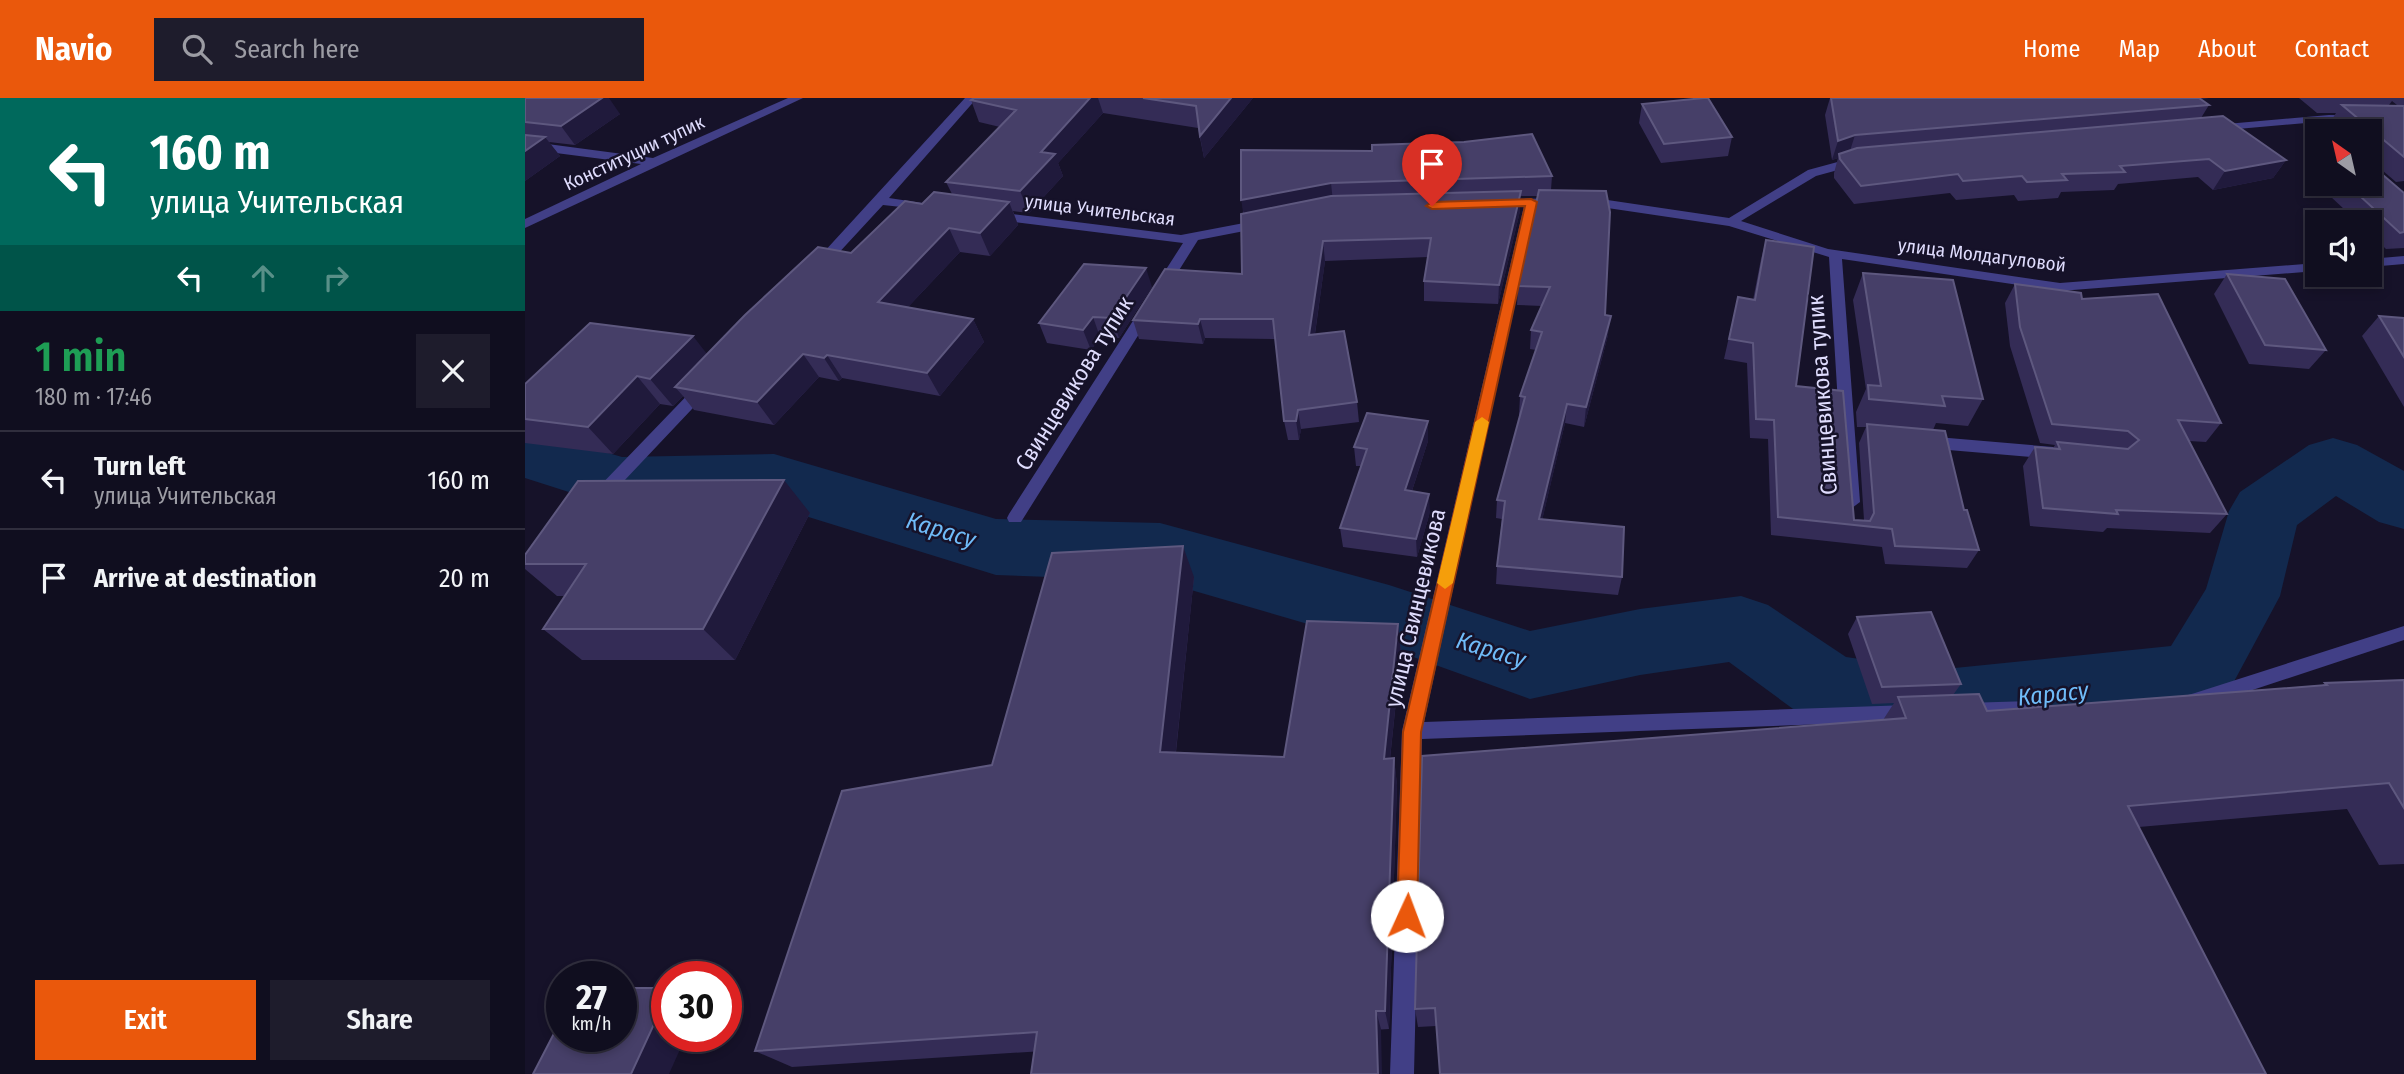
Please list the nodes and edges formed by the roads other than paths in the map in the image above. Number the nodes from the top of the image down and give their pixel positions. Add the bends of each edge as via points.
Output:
1 (797, 98) edge
2 (971, 98) edge
3 (2385, 105) edge
4 (2403, 119) edge
5 (2206, 129) edge
6 (525, 145) edge
7 (1863, 160) edge
8 (654, 162) junction
9 (880, 201) junction
10 (1531, 202) junction
11 (1478, 204) edge
12 (935, 208) edge
13 (976, 214) edge
14 (1282, 219) edge
15 (1731, 222) junction
16 (525, 224) edge
17 (1193, 237) junction
18 (1835, 254) junction
19 (2404, 260) edge
20 (2382, 261) edge
21 (2305, 268) edge
22 (803, 282) edge
23 (717, 373) edge
24 (1914, 441) edge
25 (2074, 455) edge
26 (592, 504) edge
27 (1015, 518) dead end
28 (1853, 518) edge
29 (2404, 633) edge
30 (2172, 704) edge
31 (2048, 708) edge
32 (1951, 712) edge
33 (1923, 713) edge
34 (1412, 732) junction
35 (1402, 1074) edge

1 - 8 street, Конституции тупик
2 - 9 street
3 - 4 street
4 - 5 street via 2329,118
6 - 8 street
7 - 15 street via 1812,173
8 - 16 street, Конституции тупик
9 - 12 street
9 - 22 street
10 - 11 street
10 - 15 street via 1594,202
10 - 34 street, улица Свинцевикова
13 - 17 street, улица Учительская
14 - 17 street, улица Учительская
15 - 18 street, улица Молдагуловой
17 - 27 street, Свинцевикова тупик
18 - 21 street, улица Молдагуловой via 2060,287
18 - 28 street, Свинцевикова тупик via 1854,435
19 - 20 street
23 - 26 street
24 - 25 street
29 - 30 street
31 - 32 street
33 - 34 street
34 - 35 street, улица Свинцевикова

